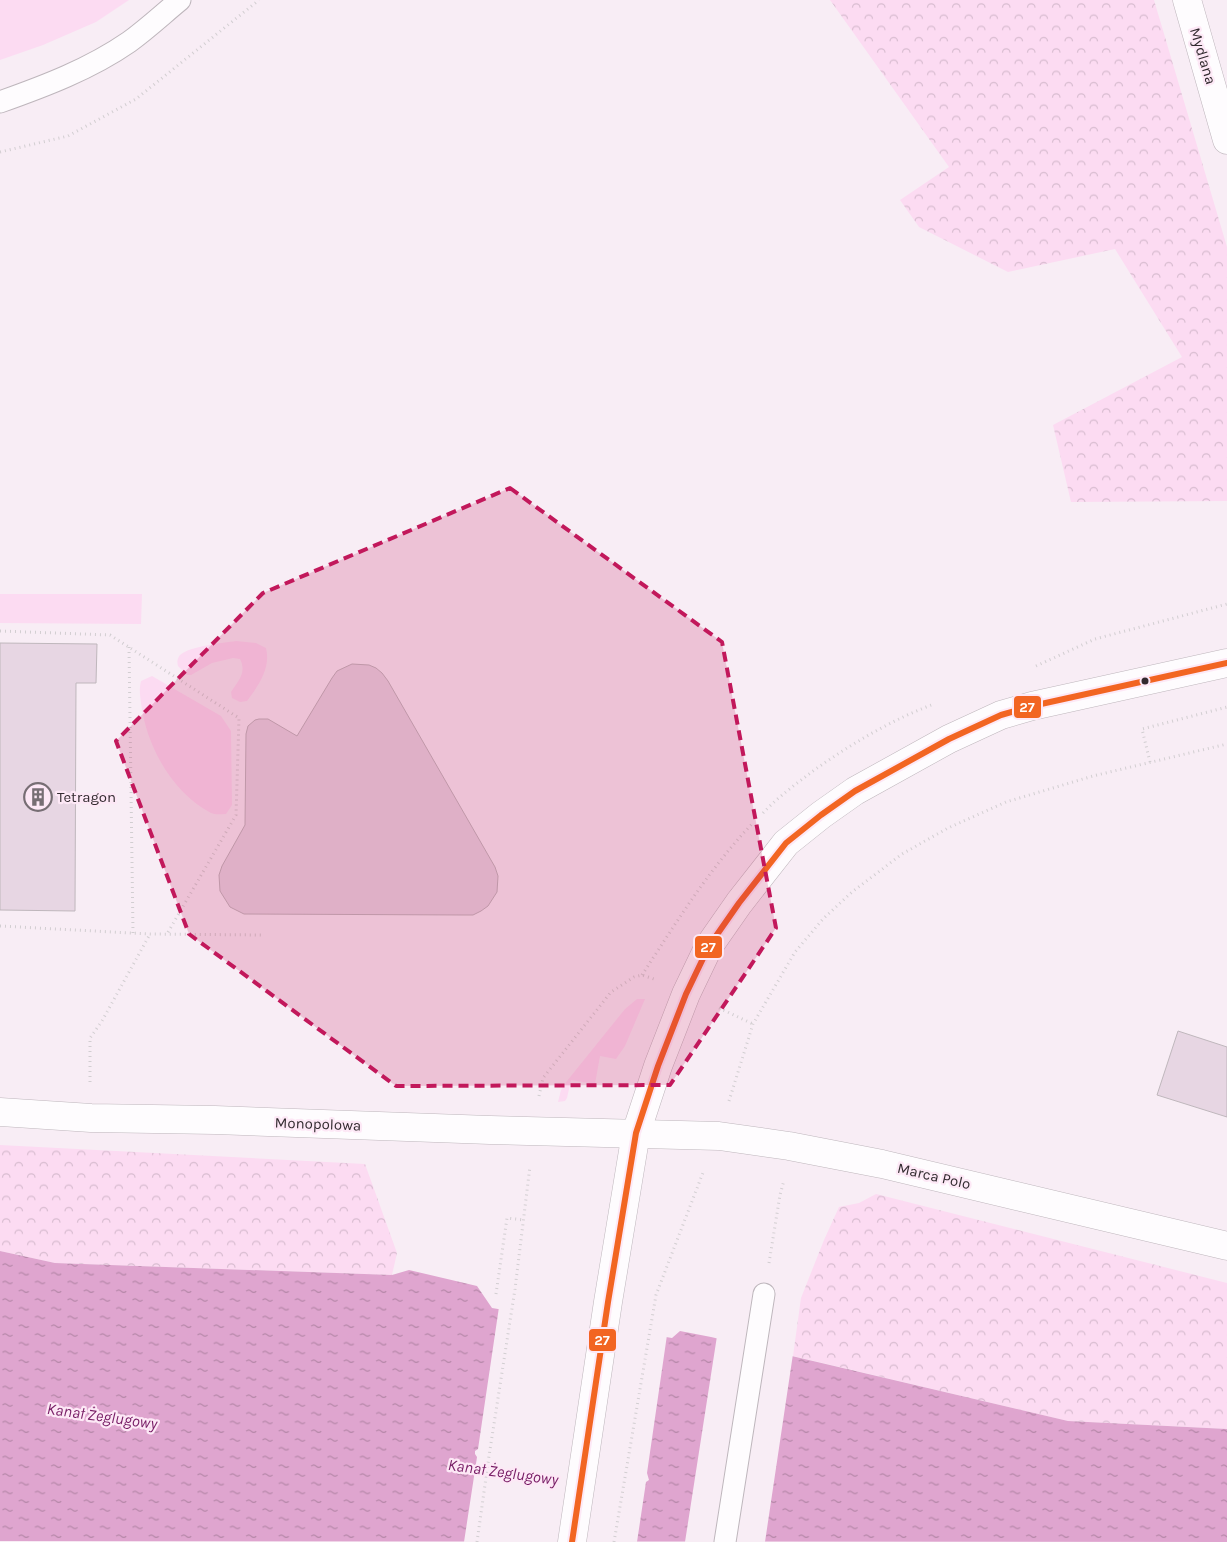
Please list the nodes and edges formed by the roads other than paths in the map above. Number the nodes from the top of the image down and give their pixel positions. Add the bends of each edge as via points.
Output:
1 (180, 0) edge
2 (1187, 0) edge
3 (0, 102) edge
4 (1227, 140) edge
5 (1227, 663) edge
6 (0, 1112) edge
7 (636, 1133) junction
8 (1227, 1246) edge
9 (764, 1294) dead end
10 (572, 1542) edge
11 (725, 1542) edge

1 - 3 lane via 130,41 87,67
2 - 4 street, Mydlana
5 - 7 street via 1001,714 855,791 786,843 709,946 658,1066
6 - 7 street, Monopolowa via 91,1118
7 - 8 street, Marca Polo via 719,1136 882,1164
7 - 10 street
9 - 11 lane

